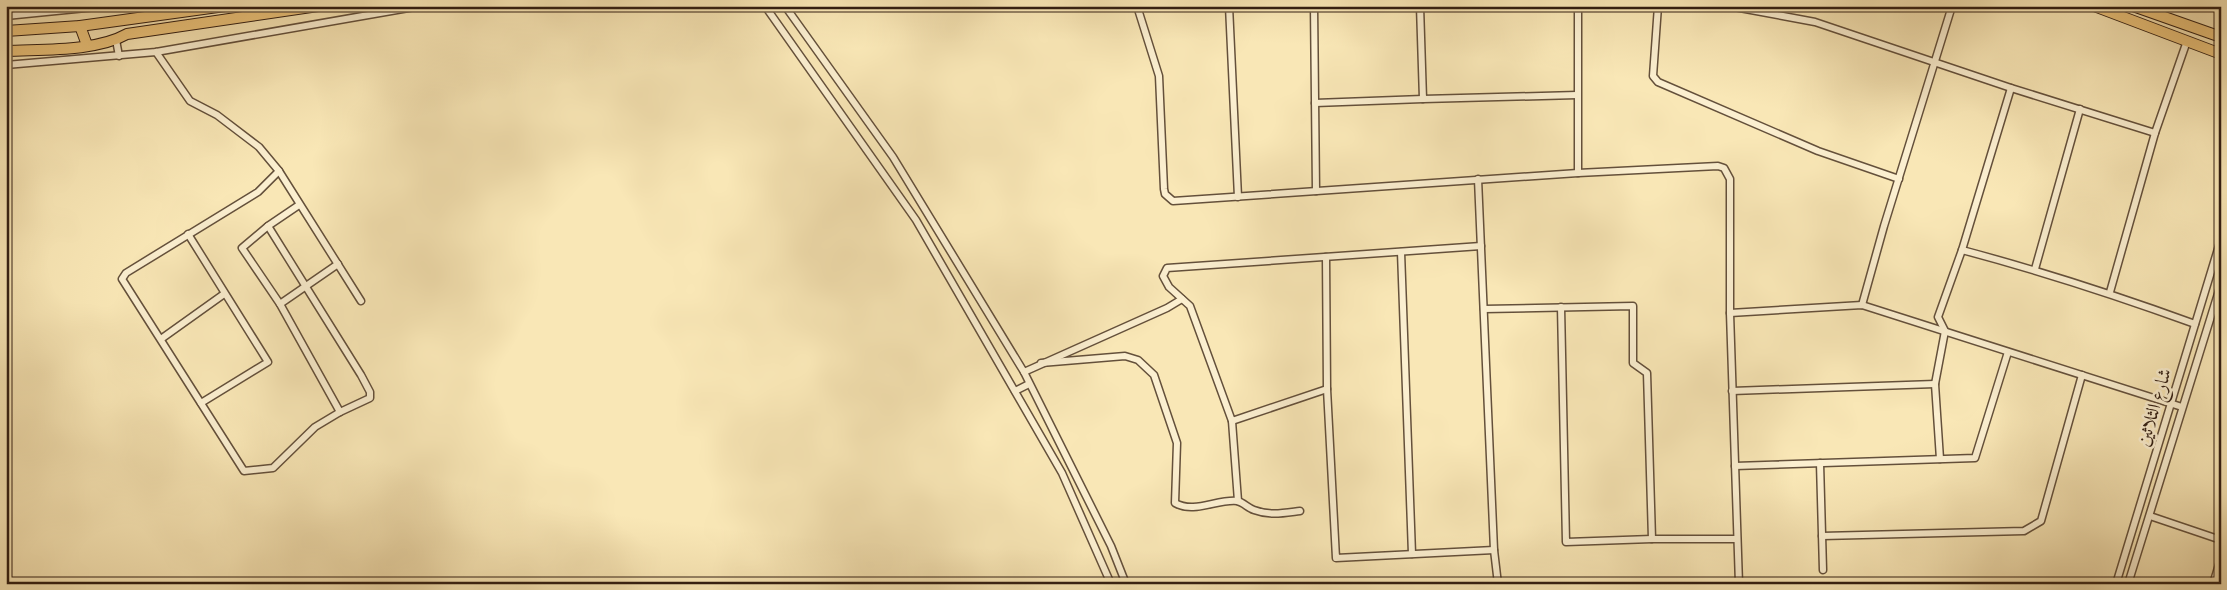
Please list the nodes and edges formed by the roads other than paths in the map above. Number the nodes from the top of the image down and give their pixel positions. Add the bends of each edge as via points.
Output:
1 (106, 6) edge
2 (225, 6) edge
3 (318, 6) edge
4 (420, 6) edge
5 (765, 6) edge
6 (785, 6) edge
7 (1136, 6) edge
8 (1229, 6) edge
9 (1314, 6) edge
10 (1420, 6) edge
11 (1578, 6) edge
12 (1658, 6) edge
13 (1729, 6) edge
14 (1952, 6) edge
15 (2094, 6) edge
16 (2133, 6) edge
17 (6, 16) edge
18 (80, 26) junction
19 (6, 31) edge
20 (2221, 37) edge
21 (116, 40) junction
22 (2186, 41) junction
23 (87, 45) junction
24 (6, 51) edge
25 (156, 52) junction
26 (2221, 54) edge
27 (119, 56) junction
28 (1934, 62) junction
29 (6, 65) edge
30 (2011, 88) junction
31 (1577, 95) junction
32 (1423, 99) junction
33 (1315, 103) junction
34 (2080, 109) junction
35 (2155, 133) junction
36 (279, 171) junction
37 (1578, 173) junction
38 (1478, 179) junction
39 (1899, 179) junction
40 (1316, 191) junction
41 (1238, 197) junction
42 (299, 205) junction
43 (268, 226) junction
44 (188, 234) junction
45 (2221, 239) edge
46 (1481, 246) junction
47 (1962, 250) junction
48 (1401, 252) junction
49 (1326, 257) junction
50 (338, 264) junction
51 (2035, 269) junction
52 (2221, 284) edge
53 (307, 286) junction
54 (2110, 292) junction
55 (224, 294) junction
56 (1182, 299) junction
57 (361, 301) dead end
58 (280, 304) junction
59 (1862, 305) junction
60 (1561, 307) junction
61 (1484, 309) junction
62 (1730, 313) junction
63 (2195, 324) junction
64 (1945, 331) junction
65 (161, 339) junction
66 (2008, 352) junction
67 (1041, 363) junction
68 (1024, 372) junction
69 (2082, 375) junction
70 (1029, 384) junction
71 (1935, 384) junction
72 (1327, 388) junction
73 (1732, 390) junction
74 (1015, 391) junction
75 (201, 403) junction
76 (2170, 403) junction
77 (2182, 407) junction
78 (340, 412) junction
79 (1232, 420) junction
80 (1940, 459) junction
81 (1820, 463) junction
82 (1735, 466) junction
83 (1238, 501) junction
84 (1300, 510) dead end
85 (2150, 516) junction
86 (1822, 536) junction
87 (1652, 540) junction
88 (1737, 540) junction
89 (2221, 540) edge
90 (1494, 550) junction
91 (1412, 554) junction
92 (2221, 558) edge
93 (1822, 570) dead end
94 (1111, 584) edge
95 (1126, 584) edge
96 (1498, 584) edge
97 (1739, 584) edge
98 (2116, 584) edge
99 (2128, 584) edge
100 (2213, 584) edge

1 - 17 street
2 - 18 main road
3 - 21 main road via 127,34
4 - 25 street
5 - 74 street via 916,220
6 - 68 street via 893,157
7 - 41 street via 1159,76 1165,194 1173,201
8 - 41 street
9 - 33 street
10 - 32 street
11 - 31 street
12 - 39 street via 1653,76 1658,82 1818,151
13 - 28 street via 1816,22
14 - 28 street
15 - 22 main road
16 - 20 main road
18 - 19 main road
18 - 23 main road
21 - 23 main road
21 - 27 street
22 - 26 main road
22 - 35 street
23 - 24 main road
25 - 27 street
25 - 36 street via 190,101 217,115 259,147
27 - 29 street
28 - 30 street
28 - 39 street
30 - 34 street
30 - 47 street
31 - 32 street
31 - 37 street
32 - 33 street
33 - 40 street
34 - 35 street
34 - 51 street
35 - 54 street
36 - 42 street
36 - 44 street via 258,192
37 - 38 street
37 - 62 street via 1724,168 1730,179
38 - 40 street
38 - 46 street
39 - 59 street
40 - 41 street
42 - 43 street
42 - 50 street
43 - 53 street
43 - 58 street via 242,248
44 - 55 street
44 - 65 street via 126,273 122,279
45 - 63 street, شارع الثلاثين
46 - 48 street
46 - 61 street
47 - 51 street
47 - 64 street via 1938,317
48 - 49 street
48 - 91 street
49 - 56 street via 1167,268 1163,276
49 - 72 street
50 - 53 street
50 - 57 street
51 - 54 street
52 - 77 street, شارع الثلاثين
53 - 58 street
53 - 78 street via 370,392 370,398
54 - 63 street
55 - 65 street
55 - 75 street via 268,362
56 - 67 street
56 - 79 street via 1190,306
58 - 78 street
59 - 62 street
59 - 64 street
60 - 61 street
60 - 87 street via 1633,306 1633,363 1647,373
60 - 87 street via 1566,542
61 - 90 street
62 - 73 street
63 - 76 street, شارع الثلاثين
64 - 66 street
64 - 71 street
65 - 75 street
66 - 69 street
66 - 80 street via 1975,458
67 - 68 street
67 - 83 street via 1125,356 1138,360 1154,375 1177,443 1175,503 1197,507
68 - 70 street
69 - 76 street
69 - 86 street via 2041,521 2024,531
70 - 74 street
70 - 95 street via 1111,546
71 - 73 street
71 - 80 street
72 - 79 street
72 - 91 street via 1336,558
73 - 82 street
74 - 94 street via 1062,473
75 - 78 street via 244,471 273,468 315,427
76 - 77 street
76 - 98 street, شارع الثلاثين
77 - 85 street, شارع الثلاثين
79 - 83 street
80 - 81 street
81 - 82 street
81 - 86 street
82 - 88 street
83 - 84 street via 1273,515
85 - 89 street
85 - 99 street, شارع الثلاثين
86 - 93 street
87 - 88 street
88 - 97 street
90 - 91 street
90 - 96 street
92 - 100 street

